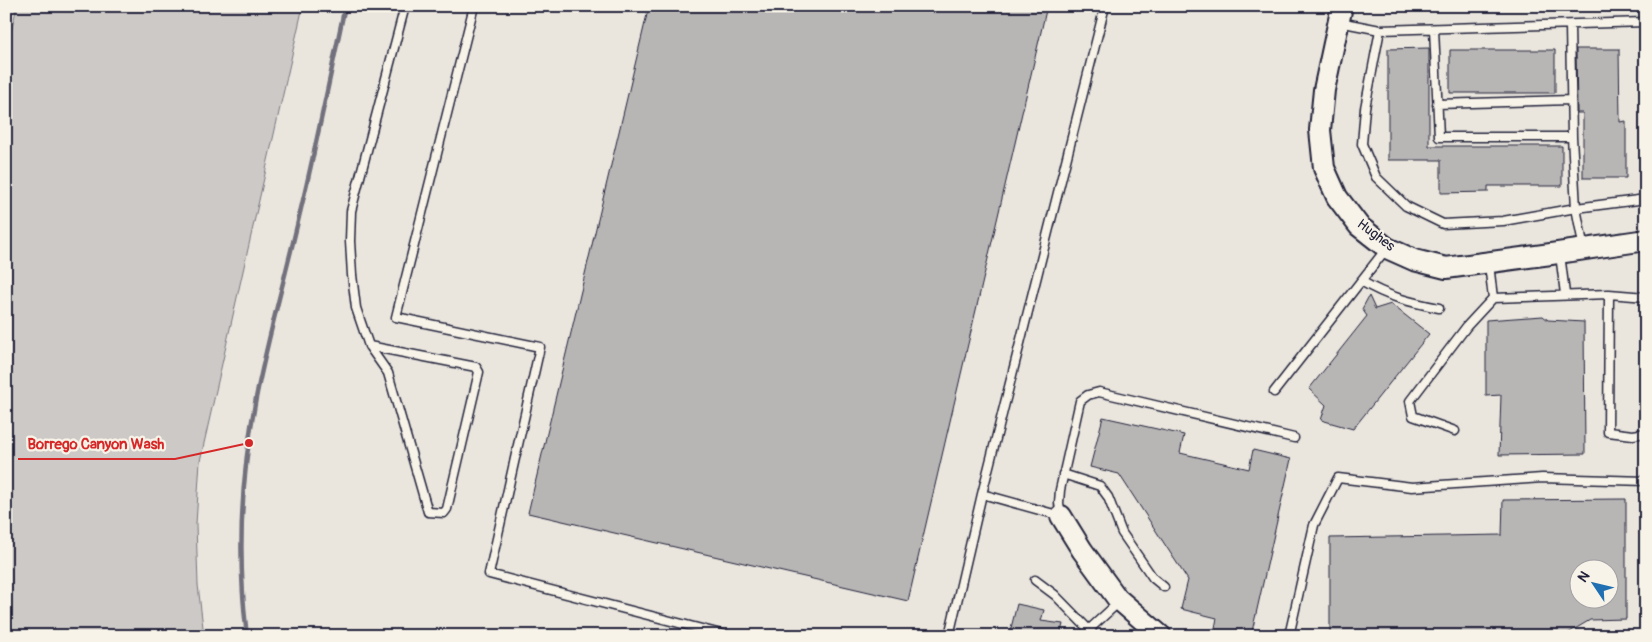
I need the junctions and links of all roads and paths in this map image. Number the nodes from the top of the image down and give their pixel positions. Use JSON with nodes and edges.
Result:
{"nodes":[{"id":1,"x":405,"y":6,"type":"edge"},
{"id":2,"x":474,"y":6,"type":"edge"},
{"id":3,"x":1105,"y":6,"type":"edge"},
{"id":4,"x":1341,"y":14,"type":"edge"},
{"id":5,"x":1646,"y":22,"type":"edge"},
{"id":6,"x":1570,"y":25,"type":"junction"},
{"id":7,"x":1434,"y":28,"type":"junction"},
{"id":8,"x":1380,"y":30,"type":"junction"},
{"id":9,"x":1571,"y":100,"type":"junction"},
{"id":10,"x":1437,"y":104,"type":"junction"},
{"id":11,"x":1572,"y":137,"type":"junction"},
{"id":12,"x":1646,"y":199,"type":"edge"},
{"id":13,"x":1576,"y":208,"type":"junction"},
{"id":14,"x":1646,"y":240,"type":"edge"},
{"id":15,"x":1387,"y":248,"type":"junction"},
{"id":16,"x":1584,"y":250,"type":"junction"},
{"id":17,"x":1559,"y":253,"type":"junction"},
{"id":18,"x":1489,"y":262,"type":"junction"},
{"id":19,"x":1361,"y":281,"type":"junction"},
{"id":20,"x":1565,"y":294,"type":"junction"},
{"id":21,"x":1608,"y":294,"type":"junction"},
{"id":22,"x":1646,"y":297,"type":"edge"},
{"id":23,"x":1492,"y":298,"type":"junction"},
{"id":24,"x":1439,"y":308,"type":"dead end"},
{"id":25,"x":369,"y":346,"type":"junction"},
{"id":26,"x":1274,"y":392,"type":"dead end"},
{"id":27,"x":1455,"y":432,"type":"dead end"},
{"id":28,"x":1646,"y":433,"type":"edge"},
{"id":29,"x":1294,"y":438,"type":"dead end"},
{"id":30,"x":1064,"y":474,"type":"junction"},
{"id":31,"x":1646,"y":481,"type":"edge"},
{"id":32,"x":982,"y":494,"type":"junction"},
{"id":33,"x":1061,"y":516,"type":"junction"},
{"id":34,"x":1035,"y":580,"type":"dead end"},
{"id":35,"x":1164,"y":588,"type":"dead end"},
{"id":36,"x":1121,"y":601,"type":"junction"},
{"id":37,"x":1092,"y":633,"type":"edge"},
{"id":38,"x":729,"y":636,"type":"edge"},
{"id":39,"x":949,"y":636,"type":"edge"},
{"id":40,"x":1082,"y":636,"type":"edge"},
{"id":41,"x":1161,"y":636,"type":"edge"},
{"id":42,"x":1289,"y":636,"type":"edge"}],
"edges":[{"from":1,"to":25,"type":"lane"},
{"from":2,"to":38,"type":"lane"},
{"from":3,"to":32,"type":"lane"},
{"from":4,"to":8,"type":"lane"},
{"from":4,"to":15,"type":"street","name":"Hughes"},
{"from":5,"to":6,"type":"lane"},
{"from":6,"to":7,"type":"lane"},
{"from":6,"to":9,"type":"lane"},
{"from":7,"to":8,"type":"lane"},
{"from":7,"to":10,"type":"lane"},
{"from":8,"to":13,"type":"lane"},
{"from":9,"to":10,"type":"lane"},
{"from":9,"to":11,"type":"lane"},
{"from":10,"to":11,"type":"lane"},
{"from":11,"to":13,"type":"lane"},
{"from":12,"to":13,"type":"lane"},
{"from":13,"to":16,"type":"lane"},
{"from":14,"to":16,"type":"street","name":"Hughes"},
{"from":15,"to":18,"type":"street","name":"Hughes"},
{"from":15,"to":19,"type":"lane"},
{"from":16,"to":17,"type":"street","name":"Hughes"},
{"from":17,"to":18,"type":"street","name":"Hughes"},
{"from":17,"to":20,"type":"lane"},
{"from":18,"to":23,"type":"lane"},
{"from":19,"to":24,"type":"lane"},
{"from":19,"to":26,"type":"lane"},
{"from":20,"to":21,"type":"lane"},
{"from":20,"to":23,"type":"lane"},
{"from":21,"to":22,"type":"lane"},
{"from":21,"to":28,"type":"lane"},
{"from":23,"to":27,"type":"lane"},
{"from":25,"to":25,"type":"lane"},
{"from":29,"to":30,"type":"lane"},
{"from":30,"to":33,"type":"lane"},
{"from":30,"to":35,"type":"lane"},
{"from":31,"to":42,"type":"lane"},
{"from":32,"to":33,"type":"lane"},
{"from":32,"to":39,"type":"lane"},
{"from":33,"to":36,"type":"street"},
{"from":34,"to":37,"type":"lane"},
{"from":36,"to":37,"type":"lane"},
{"from":36,"to":41,"type":"street"},
{"from":37,"to":40,"type":"lane"}]}
